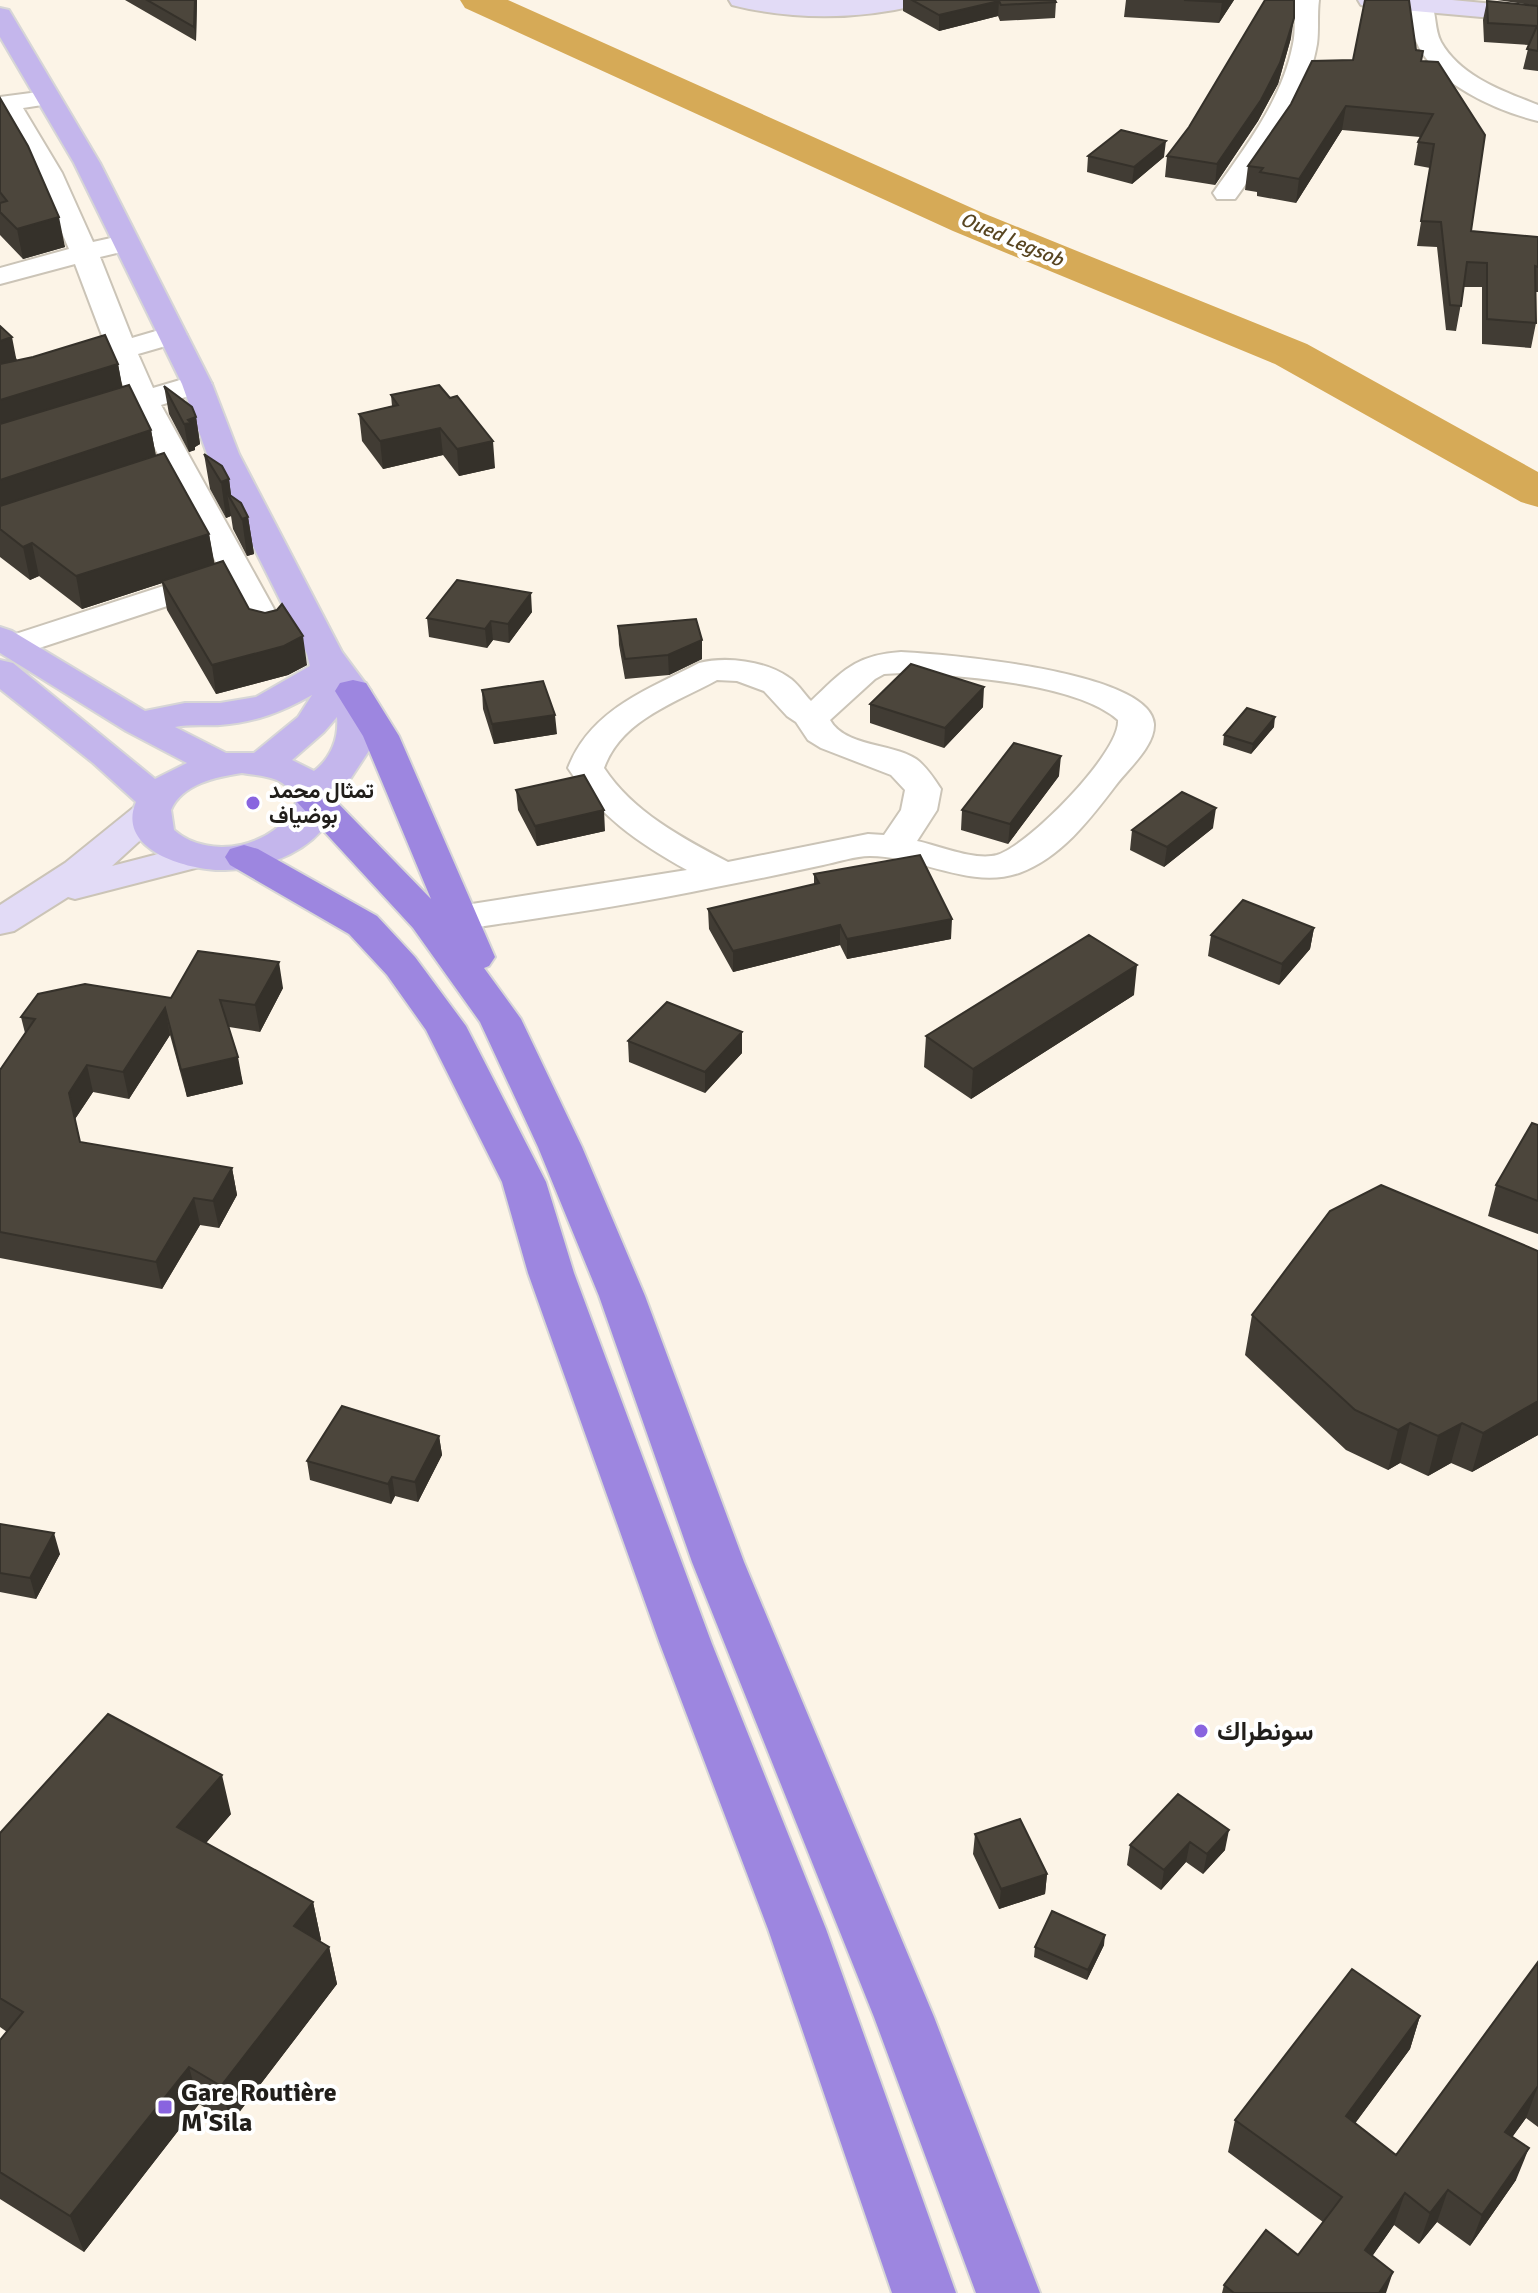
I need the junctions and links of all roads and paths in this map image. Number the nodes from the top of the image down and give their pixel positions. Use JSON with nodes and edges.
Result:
{"nodes":[{"id":1,"x":741,"y":0,"type":"edge"},
{"id":2,"x":908,"y":0,"type":"edge"},
{"id":3,"x":1307,"y":0,"type":"edge"},
{"id":4,"x":1370,"y":0,"type":"edge"},
{"id":5,"x":1421,"y":4,"type":"junction"},
{"id":6,"x":0,"y":15,"type":"edge"},
{"id":7,"x":1538,"y":15,"type":"edge"},
{"id":8,"x":46,"y":98,"type":"junction"},
{"id":9,"x":4,"y":103,"type":"edge"},
{"id":10,"x":1536,"y":112,"type":"edge"},
{"id":11,"x":87,"y":163,"type":"junction"},
{"id":12,"x":45,"y":168,"type":"junction"},
{"id":13,"x":1226,"y":193,"type":"dead end"},
{"id":14,"x":128,"y":243,"type":"junction"},
{"id":15,"x":86,"y":252,"type":"junction"},
{"id":16,"x":0,"y":276,"type":"edge"},
{"id":17,"x":173,"y":335,"type":"junction"},
{"id":18,"x":122,"y":348,"type":"junction"},
{"id":19,"x":197,"y":384,"type":"junction"},
{"id":20,"x":0,"y":386,"type":"edge"},
{"id":21,"x":144,"y":400,"type":"junction"},
{"id":22,"x":86,"y":419,"type":"edge"},
{"id":23,"x":223,"y":454,"type":"junction"},
{"id":24,"x":180,"y":466,"type":"junction"},
{"id":25,"x":150,"y":477,"type":"edge"},
{"id":26,"x":277,"y":561,"type":"junction"},
{"id":27,"x":238,"y":572,"type":"junction"},
{"id":28,"x":268,"y":629,"type":"edge"},
{"id":29,"x":4,"y":652,"type":"edge"},
{"id":30,"x":336,"y":672,"type":"junction"},
{"id":31,"x":810,"y":715,"type":"junction"},
{"id":32,"x":139,"y":723,"type":"junction"},
{"id":33,"x":264,"y":763,"type":"junction"},
{"id":34,"x":220,"y":765,"type":"junction"},
{"id":35,"x":314,"y":796,"type":"junction"},
{"id":36,"x":154,"y":806,"type":"junction"},
{"id":37,"x":895,"y":847,"type":"junction"},
{"id":38,"x":220,"y":857,"type":"junction"},
{"id":39,"x":722,"y":874,"type":"junction"},
{"id":40,"x":53,"y":893,"type":"junction"},
{"id":41,"x":459,"y":918,"type":"junction"},
{"id":42,"x":0,"y":922,"type":"edge"},
{"id":43,"x":500,"y":1019,"type":"junction"},
{"id":44,"x":924,"y":2293,"type":"edge"},
{"id":45,"x":1008,"y":2293,"type":"edge"}],
"edges":[{"from":1,"to":2,"type":"main road"},
{"from":3,"to":13,"type":"street"},
{"from":4,"to":5,"type":"main road"},
{"from":5,"to":7,"type":"main road"},
{"from":5,"to":10,"type":"street"},
{"from":6,"to":8,"type":"main road"},
{"from":8,"to":9,"type":"street"},
{"from":8,"to":11,"type":"main road"},
{"from":9,"to":12,"type":"street"},
{"from":11,"to":12,"type":"street"},
{"from":11,"to":14,"type":"main road"},
{"from":12,"to":15,"type":"street"},
{"from":14,"to":15,"type":"street"},
{"from":14,"to":17,"type":"main road"},
{"from":15,"to":16,"type":"street"},
{"from":15,"to":18,"type":"street"},
{"from":17,"to":18,"type":"street"},
{"from":17,"to":19,"type":"main road"},
{"from":18,"to":20,"type":"street"},
{"from":18,"to":21,"type":"street"},
{"from":19,"to":21,"type":"street"},
{"from":19,"to":23,"type":"main road"},
{"from":21,"to":22,"type":"street"},
{"from":21,"to":24,"type":"street"},
{"from":23,"to":24,"type":"street"},
{"from":23,"to":26,"type":"main road"},
{"from":24,"to":25,"type":"street"},
{"from":24,"to":27,"type":"street"},
{"from":26,"to":27,"type":"street"},
{"from":26,"to":30,"type":"main road"},
{"from":27,"to":28,"type":"street"},
{"from":27,"to":29,"type":"street"},
{"from":29,"to":32,"type":"main road"},
{"from":29,"to":36,"type":"main road"},
{"from":30,"to":32,"type":"main road"},
{"from":30,"to":33,"type":"main road"},
{"from":30,"to":35,"type":"main road"},
{"from":30,"to":41,"type":"highway"},
{"from":31,"to":37,"type":"street"},
{"from":31,"to":37,"type":"street"},
{"from":31,"to":39,"type":"street"},
{"from":32,"to":34,"type":"main road"},
{"from":33,"to":34,"type":"main road"},
{"from":33,"to":35,"type":"main road"},
{"from":34,"to":36,"type":"main road"},
{"from":35,"to":38,"type":"main road"},
{"from":35,"to":43,"type":"highway"},
{"from":36,"to":38,"type":"main road"},
{"from":36,"to":40,"type":"main road"},
{"from":37,"to":39,"type":"street"},
{"from":38,"to":40,"type":"main road"},
{"from":38,"to":44,"type":"highway"},
{"from":39,"to":41,"type":"street"},
{"from":40,"to":42,"type":"main road"},
{"from":41,"to":43,"type":"highway"},
{"from":43,"to":45,"type":"highway"}]}
